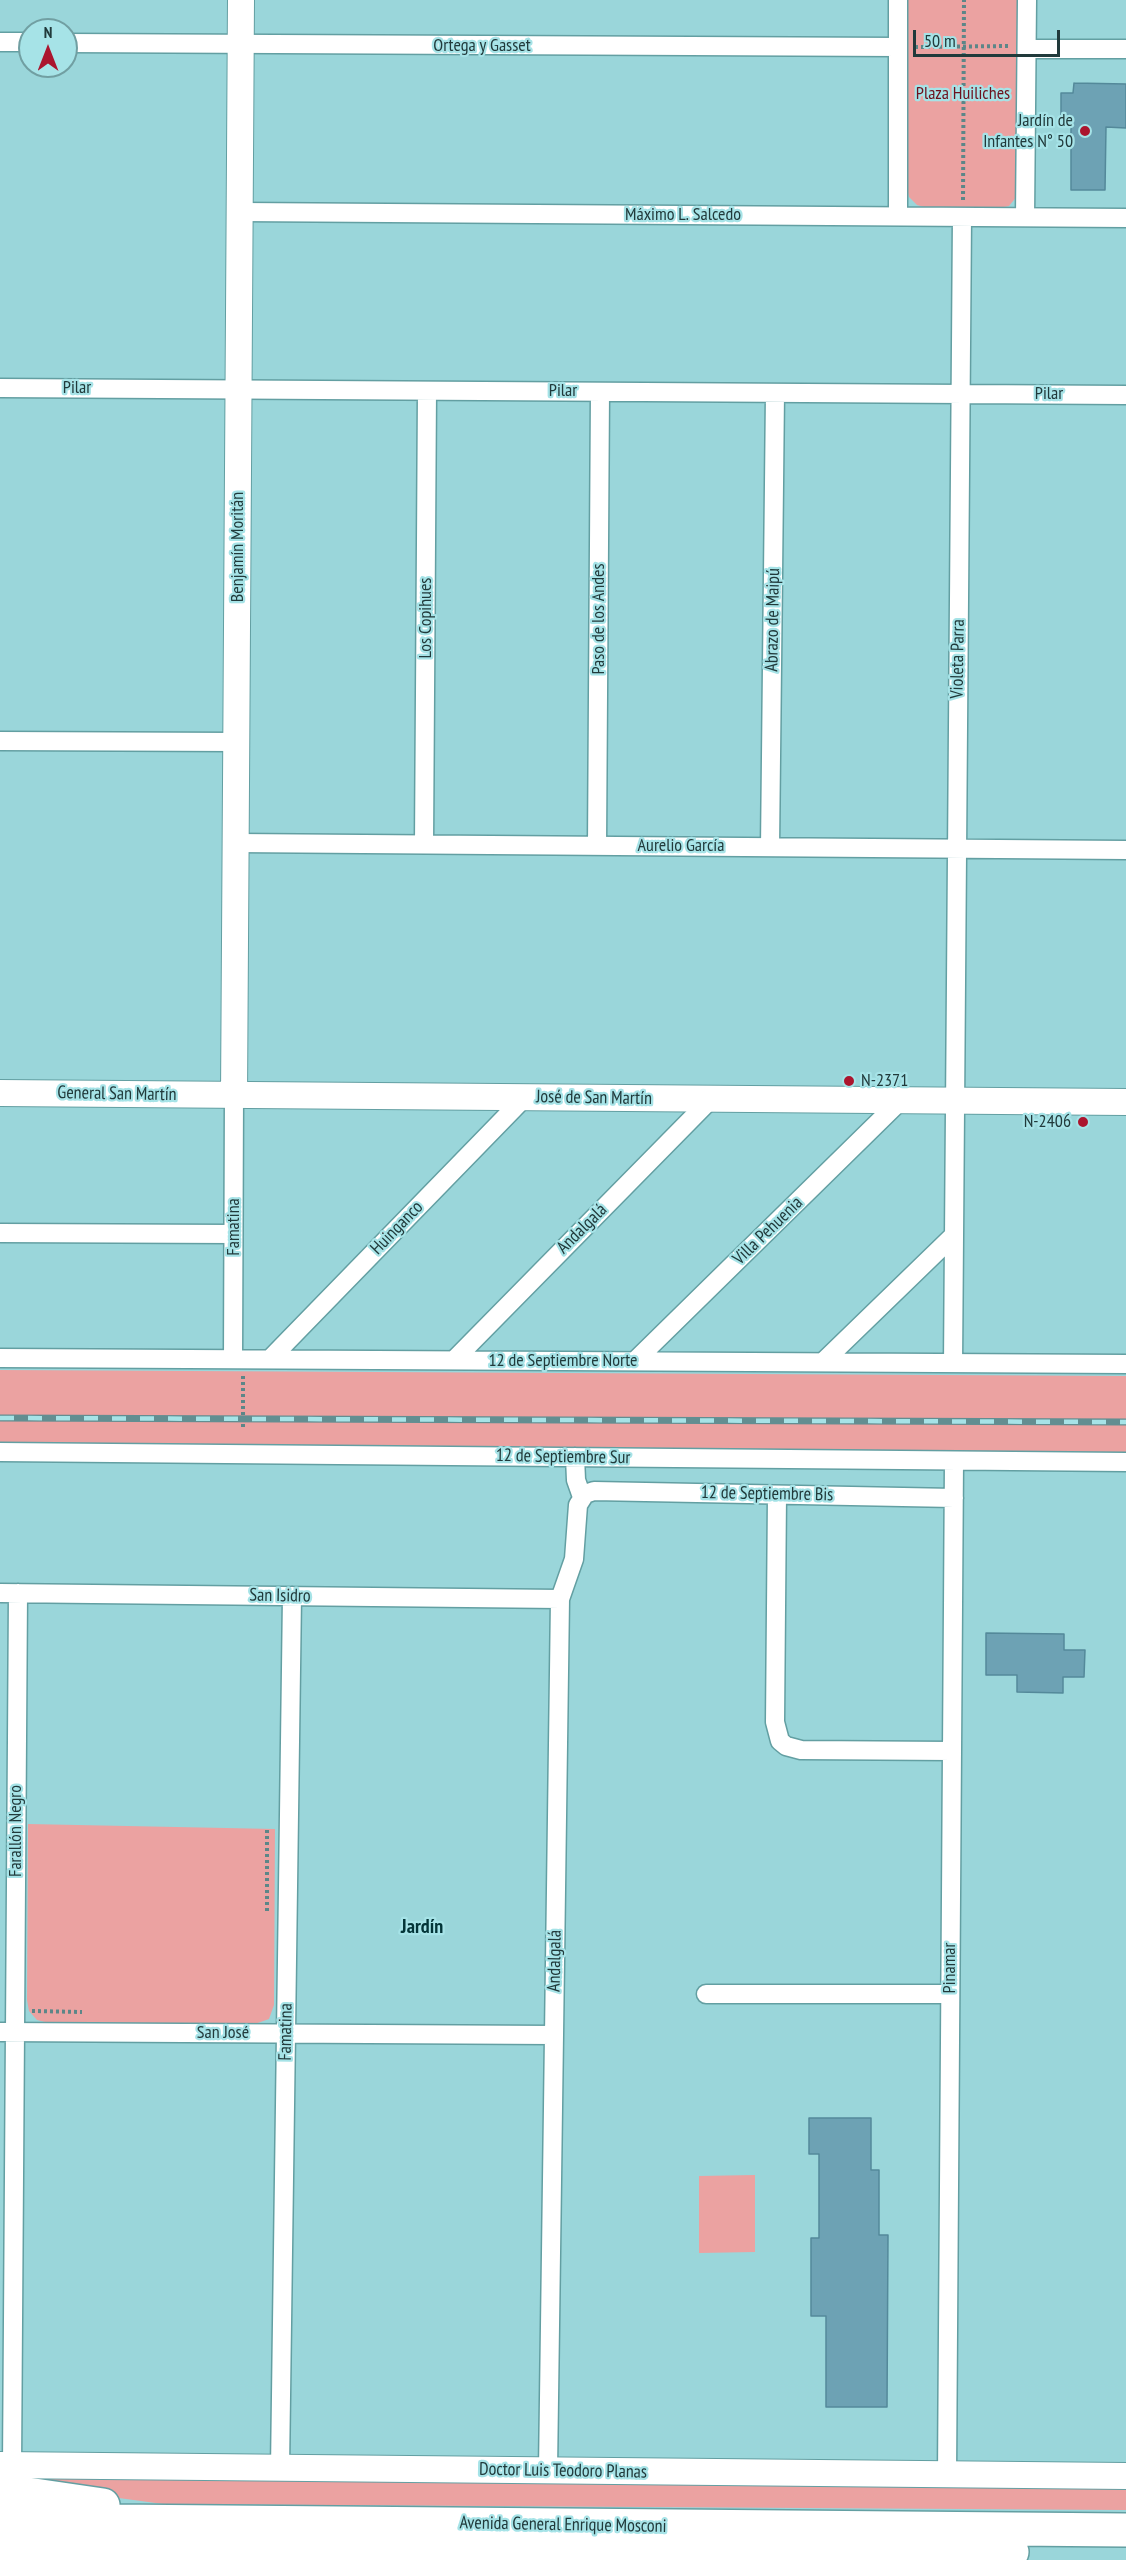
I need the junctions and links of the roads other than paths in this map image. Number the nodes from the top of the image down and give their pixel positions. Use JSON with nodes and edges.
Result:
{"nodes":[{"id":1,"x":241,"y":0,"type":"edge"},
{"id":2,"x":898,"y":0,"type":"edge"},
{"id":3,"x":1027,"y":0,"type":"edge"},
{"id":4,"x":0,"y":42,"type":"edge"},
{"id":5,"x":18,"y":42,"type":"edge"},
{"id":6,"x":78,"y":43,"type":"edge"},
{"id":7,"x":241,"y":45,"type":"junction"},
{"id":8,"x":905,"y":47,"type":"junction"},
{"id":9,"x":1021,"y":47,"type":"junction"},
{"id":10,"x":1126,"y":49,"type":"edge"},
{"id":11,"x":963,"y":210,"type":"junction"},
{"id":12,"x":240,"y":212,"type":"junction"},
{"id":13,"x":898,"y":216,"type":"junction"},
{"id":14,"x":1025,"y":217,"type":"junction"},
{"id":15,"x":1126,"y":218,"type":"edge"},
{"id":16,"x":0,"y":388,"type":"edge"},
{"id":17,"x":239,"y":390,"type":"junction"},
{"id":18,"x":427,"y":391,"type":"junction"},
{"id":19,"x":600,"y":392,"type":"junction"},
{"id":20,"x":775,"y":393,"type":"junction"},
{"id":21,"x":961,"y":394,"type":"junction"},
{"id":22,"x":1126,"y":395,"type":"edge"},
{"id":23,"x":0,"y":741,"type":"edge"},
{"id":24,"x":237,"y":742,"type":"junction"},
{"id":25,"x":236,"y":843,"type":"junction"},
{"id":26,"x":424,"y":844,"type":"junction"},
{"id":27,"x":597,"y":846,"type":"junction"},
{"id":28,"x":770,"y":847,"type":"junction"},
{"id":29,"x":956,"y":849,"type":"junction"},
{"id":30,"x":1126,"y":850,"type":"edge"},
{"id":31,"x":0,"y":1093,"type":"edge"},
{"id":32,"x":234,"y":1095,"type":"junction"},
{"id":33,"x":525,"y":1097,"type":"junction"},
{"id":34,"x":711,"y":1099,"type":"junction"},
{"id":35,"x":901,"y":1100,"type":"junction"},
{"id":36,"x":954,"y":1101,"type":"junction"},
{"id":37,"x":1126,"y":1102,"type":"edge"},
{"id":38,"x":0,"y":1233,"type":"edge"},
{"id":39,"x":233,"y":1234,"type":"junction"},
{"id":40,"x":953,"y":1236,"type":"junction"},
{"id":41,"x":0,"y":1358,"type":"edge"},
{"id":42,"x":233,"y":1359,"type":"junction"},
{"id":43,"x":270,"y":1359,"type":"junction"},
{"id":44,"x":453,"y":1360,"type":"junction"},
{"id":45,"x":634,"y":1361,"type":"junction"},
{"id":46,"x":823,"y":1362,"type":"junction"},
{"id":47,"x":953,"y":1363,"type":"junction"},
{"id":48,"x":1126,"y":1364,"type":"edge"},
{"id":49,"x":0,"y":1452,"type":"edge"},
{"id":50,"x":575,"y":1457,"type":"junction"},
{"id":51,"x":954,"y":1461,"type":"junction"},
{"id":52,"x":1126,"y":1462,"type":"edge"},
{"id":53,"x":777,"y":1495,"type":"junction"},
{"id":54,"x":582,"y":1497,"type":"junction"},
{"id":55,"x":954,"y":1498,"type":"junction"},
{"id":56,"x":9,"y":1593,"type":"edge"},
{"id":57,"x":292,"y":1596,"type":"junction"},
{"id":58,"x":560,"y":1599,"type":"junction"},
{"id":59,"x":952,"y":1751,"type":"junction"},
{"id":60,"x":706,"y":1994,"type":"dead end"},
{"id":61,"x":950,"y":1994,"type":"junction"},
{"id":62,"x":7,"y":2032,"type":"edge"},
{"id":63,"x":286,"y":2034,"type":"junction"},
{"id":64,"x":554,"y":2035,"type":"junction"},
{"id":65,"x":280,"y":2468,"type":"junction"},
{"id":66,"x":548,"y":2470,"type":"junction"},
{"id":67,"x":4,"y":2473,"type":"edge"},
{"id":68,"x":947,"y":2474,"type":"junction"},
{"id":69,"x":1126,"y":2476,"type":"edge"},
{"id":70,"x":0,"y":2520,"type":"edge"},
{"id":71,"x":202,"y":2522,"type":"junction"},
{"id":72,"x":1126,"y":2530,"type":"edge"},
{"id":73,"x":0,"y":2545,"type":"edge"},
{"id":74,"x":1126,"y":2553,"type":"edge"}],
"edges":[{"from":1,"to":7,"type":"street","name":"Benjamín Moritán"},
{"from":2,"to":8,"type":"street"},
{"from":3,"to":9,"type":"street"},
{"from":4,"to":5,"type":"street"},
{"from":6,"to":7,"type":"street","name":"Ortega y Gasset"},
{"from":7,"to":8,"type":"street","name":"Ortega y Gasset"},
{"from":7,"to":12,"type":"street","name":"Benjamín Moritán"},
{"from":8,"to":13,"type":"street"},
{"from":9,"to":10,"type":"street"},
{"from":9,"to":14,"type":"street"},
{"from":11,"to":13,"type":"street","name":"Máximo L. Salcedo"},
{"from":11,"to":14,"type":"street","name":"Máximo L. Salcedo"},
{"from":11,"to":21,"type":"street","name":"Violeta Parra"},
{"from":12,"to":13,"type":"street","name":"Máximo L. Salcedo"},
{"from":12,"to":17,"type":"street","name":"Benjamín Moritán"},
{"from":14,"to":15,"type":"street","name":"Máximo L. Salcedo"},
{"from":16,"to":17,"type":"street","name":"Pilar"},
{"from":17,"to":18,"type":"street","name":"Pilar"},
{"from":17,"to":24,"type":"street","name":"Benjamín Moritán"},
{"from":18,"to":19,"type":"street","name":"Pilar"},
{"from":18,"to":26,"type":"street","name":"Los Copihues"},
{"from":19,"to":20,"type":"street","name":"Pilar"},
{"from":19,"to":27,"type":"street","name":"Paso de los Andes"},
{"from":20,"to":21,"type":"street","name":"Pilar"},
{"from":20,"to":28,"type":"street","name":"Abrazo de Maipú"},
{"from":21,"to":22,"type":"street","name":"Pilar"},
{"from":21,"to":29,"type":"street","name":"Violeta Parra"},
{"from":23,"to":24,"type":"street"},
{"from":24,"to":25,"type":"street","name":"Benjamín Moritán"},
{"from":25,"to":26,"type":"street","name":"Aurelio García"},
{"from":25,"to":32,"type":"street","name":"Benjamín Moritán"},
{"from":26,"to":27,"type":"street","name":"Aurelio García"},
{"from":27,"to":28,"type":"street","name":"Aurelio García"},
{"from":28,"to":29,"type":"street","name":"Aurelio García"},
{"from":29,"to":30,"type":"street","name":"Aurelio García"},
{"from":29,"to":36,"type":"street","name":"Violeta Parra"},
{"from":31,"to":32,"type":"street","name":"General San Martín"},
{"from":32,"to":33,"type":"street","name":"José de San Martín"},
{"from":32,"to":39,"type":"street","name":"Famatina"},
{"from":33,"to":34,"type":"street","name":"José de San Martín"},
{"from":33,"to":43,"type":"street","name":"Huinganco"},
{"from":34,"to":35,"type":"street","name":"José de San Martín"},
{"from":34,"to":44,"type":"street","name":"Andalgalá"},
{"from":35,"to":36,"type":"street","name":"José de San Martín"},
{"from":35,"to":45,"type":"street","name":"Villa Pehuenia"},
{"from":36,"to":37,"type":"street"},
{"from":36,"to":40,"type":"street"},
{"from":38,"to":39,"type":"street"},
{"from":39,"to":42,"type":"street","name":"Famatina"},
{"from":40,"to":46,"type":"street"},
{"from":40,"to":47,"type":"street"},
{"from":41,"to":42,"type":"street","name":"12 de Septiembre Norte"},
{"from":42,"to":43,"type":"street","name":"12 de Septiembre Norte"},
{"from":43,"to":44,"type":"street","name":"12 de Septiembre Norte"},
{"from":44,"to":45,"type":"street","name":"12 de Septiembre Norte"},
{"from":45,"to":46,"type":"street","name":"12 de Septiembre Norte"},
{"from":46,"to":47,"type":"street","name":"12 de Septiembre Norte"},
{"from":47,"to":48,"type":"street","name":"12 de Septiembre Norte"},
{"from":49,"to":50,"type":"street","name":"12 de Septiembre Sur"},
{"from":50,"to":51,"type":"street","name":"12 de Septiembre Sur"},
{"from":50,"to":54,"type":"street","name":"Andalgalá"},
{"from":51,"to":52,"type":"street","name":"12 de Septiembre Sur"},
{"from":51,"to":55,"type":"street","name":"Pinamar"},
{"from":53,"to":54,"type":"street","name":"12 de Septiembre Bis"},
{"from":53,"to":55,"type":"street","name":"12 de Septiembre Bis"},
{"from":53,"to":59,"type":"street"},
{"from":54,"to":58,"type":"street","name":"Andalgalá"},
{"from":55,"to":59,"type":"street","name":"Pinamar"},
{"from":56,"to":57,"type":"street","name":"San Isidro"},
{"from":56,"to":62,"type":"street","name":"Farallón Negro"},
{"from":57,"to":58,"type":"street","name":"San Isidro"},
{"from":57,"to":63,"type":"street","name":"Famatina"},
{"from":58,"to":64,"type":"street","name":"Andalgalá"},
{"from":59,"to":61,"type":"street","name":"Pinamar"},
{"from":60,"to":61,"type":"street"},
{"from":61,"to":68,"type":"street","name":"Pinamar"},
{"from":62,"to":63,"type":"street","name":"San José"},
{"from":62,"to":67,"type":"street","name":"Farallón Negro"},
{"from":63,"to":64,"type":"street","name":"San José"},
{"from":63,"to":65,"type":"street","name":"Famatina"},
{"from":64,"to":66,"type":"street","name":"Andalgalá"},
{"from":65,"to":66,"type":"street","name":"Doctor Luis Teodoro Planas"},
{"from":65,"to":67,"type":"street","name":"Doctor Luis Teodoro Planas"},
{"from":66,"to":68,"type":"street","name":"Doctor Luis Teodoro Planas"},
{"from":67,"to":71,"type":"highway"},
{"from":68,"to":69,"type":"street","name":"Doctor Luis Teodoro Planas"},
{"from":70,"to":71,"type":"highway","name":"Avenida General Enrique Mosconi"},
{"from":71,"to":72,"type":"highway","name":"Avenida General Enrique Mosconi"},
{"from":73,"to":74,"type":"highway","name":"Avenida General Enrique Mosconi"}]}
